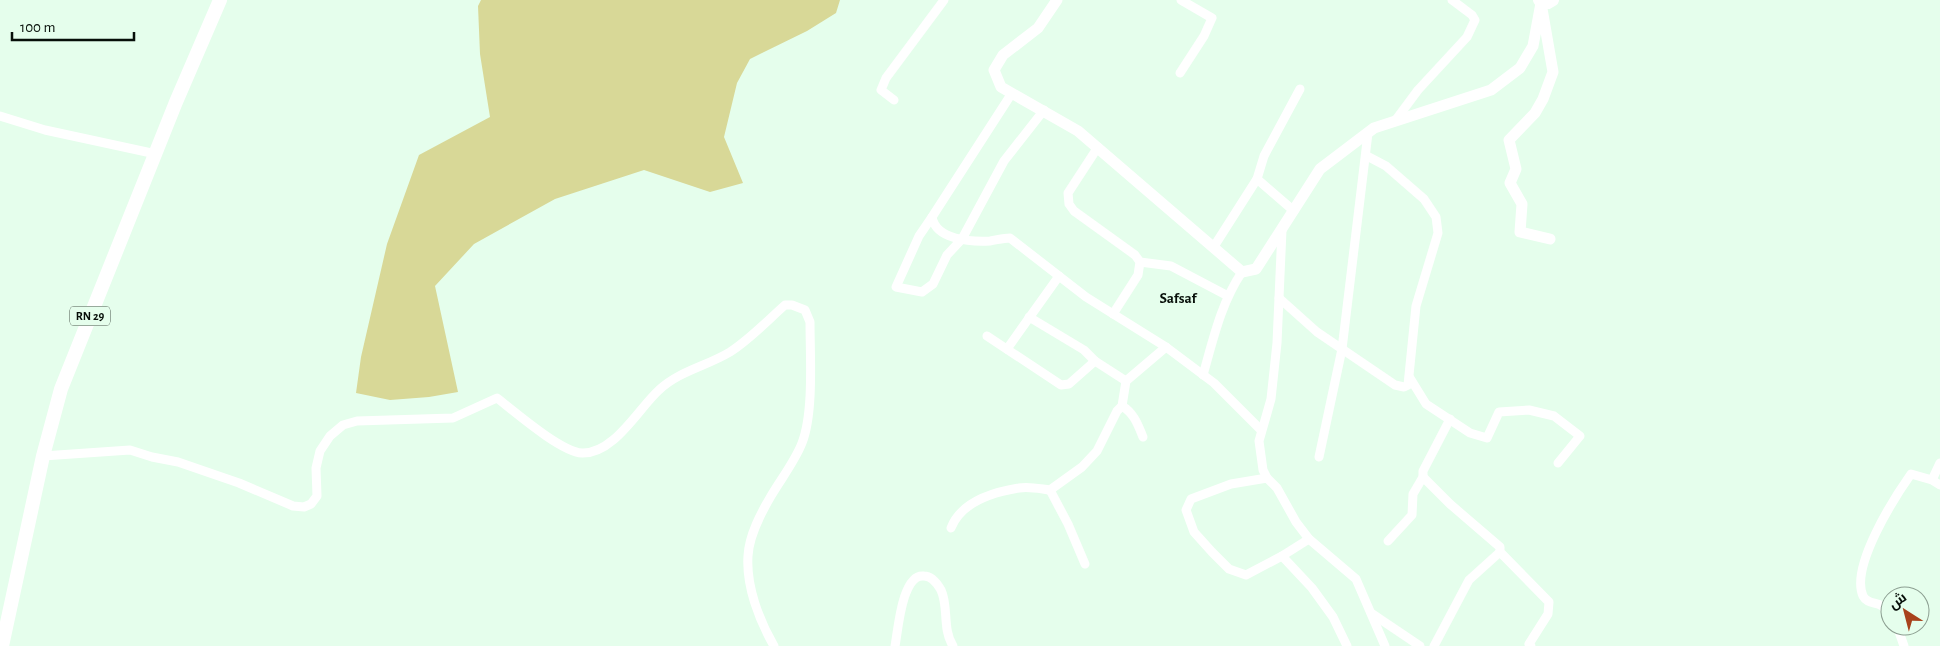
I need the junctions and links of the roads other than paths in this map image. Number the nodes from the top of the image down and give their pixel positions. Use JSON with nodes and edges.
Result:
{"nodes":[{"id":1,"x":220,"y":0,"type":"edge"},
{"id":2,"x":944,"y":0,"type":"edge"},
{"id":3,"x":1057,"y":0,"type":"edge"},
{"id":4,"x":1181,"y":0,"type":"edge"},
{"id":5,"x":1452,"y":0,"type":"edge"},
{"id":6,"x":1544,"y":1,"type":"edge"},
{"id":7,"x":1180,"y":73,"type":"dead end"},
{"id":8,"x":1300,"y":89,"type":"dead end"},
{"id":9,"x":1012,"y":93,"type":"junction"},
{"id":10,"x":894,"y":100,"type":"dead end"},
{"id":11,"x":1044,"y":110,"type":"junction"},
{"id":12,"x":0,"y":116,"type":"edge"},
{"id":13,"x":1395,"y":121,"type":"junction"},
{"id":14,"x":1368,"y":133,"type":"junction"},
{"id":15,"x":1098,"y":147,"type":"junction"},
{"id":16,"x":156,"y":154,"type":"junction"},
{"id":17,"x":1366,"y":156,"type":"junction"},
{"id":18,"x":1257,"y":179,"type":"junction"},
{"id":19,"x":1294,"y":211,"type":"junction"},
{"id":20,"x":932,"y":217,"type":"junction"},
{"id":21,"x":1282,"y":230,"type":"junction"},
{"id":22,"x":962,"y":239,"type":"junction"},
{"id":23,"x":1550,"y":239,"type":"dead end"},
{"id":24,"x":1213,"y":248,"type":"junction"},
{"id":25,"x":1140,"y":262,"type":"junction"},
{"id":26,"x":1242,"y":272,"type":"junction"},
{"id":27,"x":1059,"y":276,"type":"junction"},
{"id":28,"x":1228,"y":296,"type":"junction"},
{"id":29,"x":1279,"y":298,"type":"junction"},
{"id":30,"x":1113,"y":314,"type":"junction"},
{"id":31,"x":1029,"y":317,"type":"junction"},
{"id":32,"x":986,"y":336,"type":"dead end"},
{"id":33,"x":1166,"y":347,"type":"junction"},
{"id":34,"x":1342,"y":349,"type":"junction"},
{"id":35,"x":1007,"y":350,"type":"junction"},
{"id":36,"x":1095,"y":361,"type":"junction"},
{"id":37,"x":1203,"y":375,"type":"junction"},
{"id":38,"x":1410,"y":378,"type":"junction"},
{"id":39,"x":1126,"y":381,"type":"junction"},
{"id":40,"x":1122,"y":406,"type":"junction"},
{"id":41,"x":1450,"y":419,"type":"junction"},
{"id":42,"x":1261,"y":430,"type":"junction"},
{"id":43,"x":1143,"y":437,"type":"dead end"},
{"id":44,"x":43,"y":456,"type":"junction"},
{"id":45,"x":1319,"y":457,"type":"dead end"},
{"id":46,"x":1558,"y":463,"type":"dead end"},
{"id":47,"x":1940,"y":463,"type":"edge"},
{"id":48,"x":1423,"y":477,"type":"junction"},
{"id":49,"x":1267,"y":478,"type":"junction"},
{"id":50,"x":1936,"y":482,"type":"edge"},
{"id":51,"x":1050,"y":490,"type":"junction"},
{"id":52,"x":951,"y":528,"type":"dead end"},
{"id":53,"x":1309,"y":539,"type":"junction"},
{"id":54,"x":1388,"y":541,"type":"dead end"},
{"id":55,"x":1500,"y":552,"type":"junction"},
{"id":56,"x":1282,"y":556,"type":"junction"},
{"id":57,"x":1085,"y":564,"type":"dead end"},
{"id":58,"x":1880,"y":605,"type":"edge"},
{"id":59,"x":1369,"y":611,"type":"junction"},
{"id":60,"x":2,"y":646,"type":"edge"},
{"id":61,"x":774,"y":646,"type":"edge"},
{"id":62,"x":895,"y":646,"type":"edge"},
{"id":63,"x":953,"y":646,"type":"edge"},
{"id":64,"x":1347,"y":646,"type":"edge"},
{"id":65,"x":1385,"y":646,"type":"edge"},
{"id":66,"x":1420,"y":646,"type":"edge"},
{"id":67,"x":1434,"y":646,"type":"edge"},
{"id":68,"x":1530,"y":646,"type":"edge"}],
"edges":[{"from":1,"to":16,"type":"main road","number":"RN 29"},
{"from":2,"to":10,"type":"street"},
{"from":3,"to":9,"type":"street"},
{"from":4,"to":7,"type":"street"},
{"from":5,"to":13,"type":"street"},
{"from":6,"to":13,"type":"street"},
{"from":6,"to":23,"type":"street"},
{"from":8,"to":18,"type":"street"},
{"from":9,"to":11,"type":"street"},
{"from":9,"to":20,"type":"street"},
{"from":11,"to":15,"type":"street"},
{"from":11,"to":22,"type":"street"},
{"from":12,"to":16,"type":"street"},
{"from":13,"to":14,"type":"street"},
{"from":14,"to":17,"type":"street"},
{"from":14,"to":19,"type":"street"},
{"from":15,"to":24,"type":"street"},
{"from":15,"to":25,"type":"street"},
{"from":16,"to":44,"type":"main road","number":"RN 29"},
{"from":17,"to":34,"type":"street"},
{"from":17,"to":38,"type":"street"},
{"from":18,"to":19,"type":"street"},
{"from":18,"to":24,"type":"street"},
{"from":19,"to":21,"type":"street"},
{"from":20,"to":22,"type":"street"},
{"from":20,"to":22,"type":"street"},
{"from":21,"to":26,"type":"street"},
{"from":21,"to":29,"type":"street"},
{"from":22,"to":27,"type":"street"},
{"from":24,"to":26,"type":"street"},
{"from":25,"to":28,"type":"street"},
{"from":25,"to":30,"type":"street"},
{"from":26,"to":28,"type":"street"},
{"from":27,"to":30,"type":"street"},
{"from":27,"to":31,"type":"street"},
{"from":28,"to":37,"type":"street"},
{"from":29,"to":34,"type":"street"},
{"from":29,"to":42,"type":"street"},
{"from":30,"to":33,"type":"street"},
{"from":31,"to":35,"type":"street"},
{"from":31,"to":36,"type":"street"},
{"from":32,"to":35,"type":"street"},
{"from":33,"to":37,"type":"street"},
{"from":33,"to":39,"type":"street"},
{"from":34,"to":38,"type":"street"},
{"from":34,"to":45,"type":"street"},
{"from":35,"to":36,"type":"street"},
{"from":36,"to":39,"type":"street"},
{"from":37,"to":42,"type":"street"},
{"from":38,"to":41,"type":"street"},
{"from":39,"to":40,"type":"street"},
{"from":40,"to":43,"type":"street"},
{"from":40,"to":51,"type":"street"},
{"from":41,"to":46,"type":"street"},
{"from":41,"to":48,"type":"street"},
{"from":42,"to":49,"type":"street"},
{"from":44,"to":60,"type":"main road","number":"RN 29"},
{"from":44,"to":61,"type":"street"},
{"from":47,"to":50,"type":"street"},
{"from":48,"to":54,"type":"street"},
{"from":48,"to":55,"type":"street"},
{"from":49,"to":53,"type":"street"},
{"from":49,"to":56,"type":"street"},
{"from":50,"to":58,"type":"street"},
{"from":51,"to":52,"type":"street"},
{"from":51,"to":57,"type":"street"},
{"from":53,"to":56,"type":"street"},
{"from":53,"to":59,"type":"street"},
{"from":55,"to":67,"type":"street"},
{"from":55,"to":68,"type":"street"},
{"from":56,"to":64,"type":"street"},
{"from":59,"to":65,"type":"street"},
{"from":59,"to":66,"type":"street"},
{"from":62,"to":63,"type":"street"}]}
